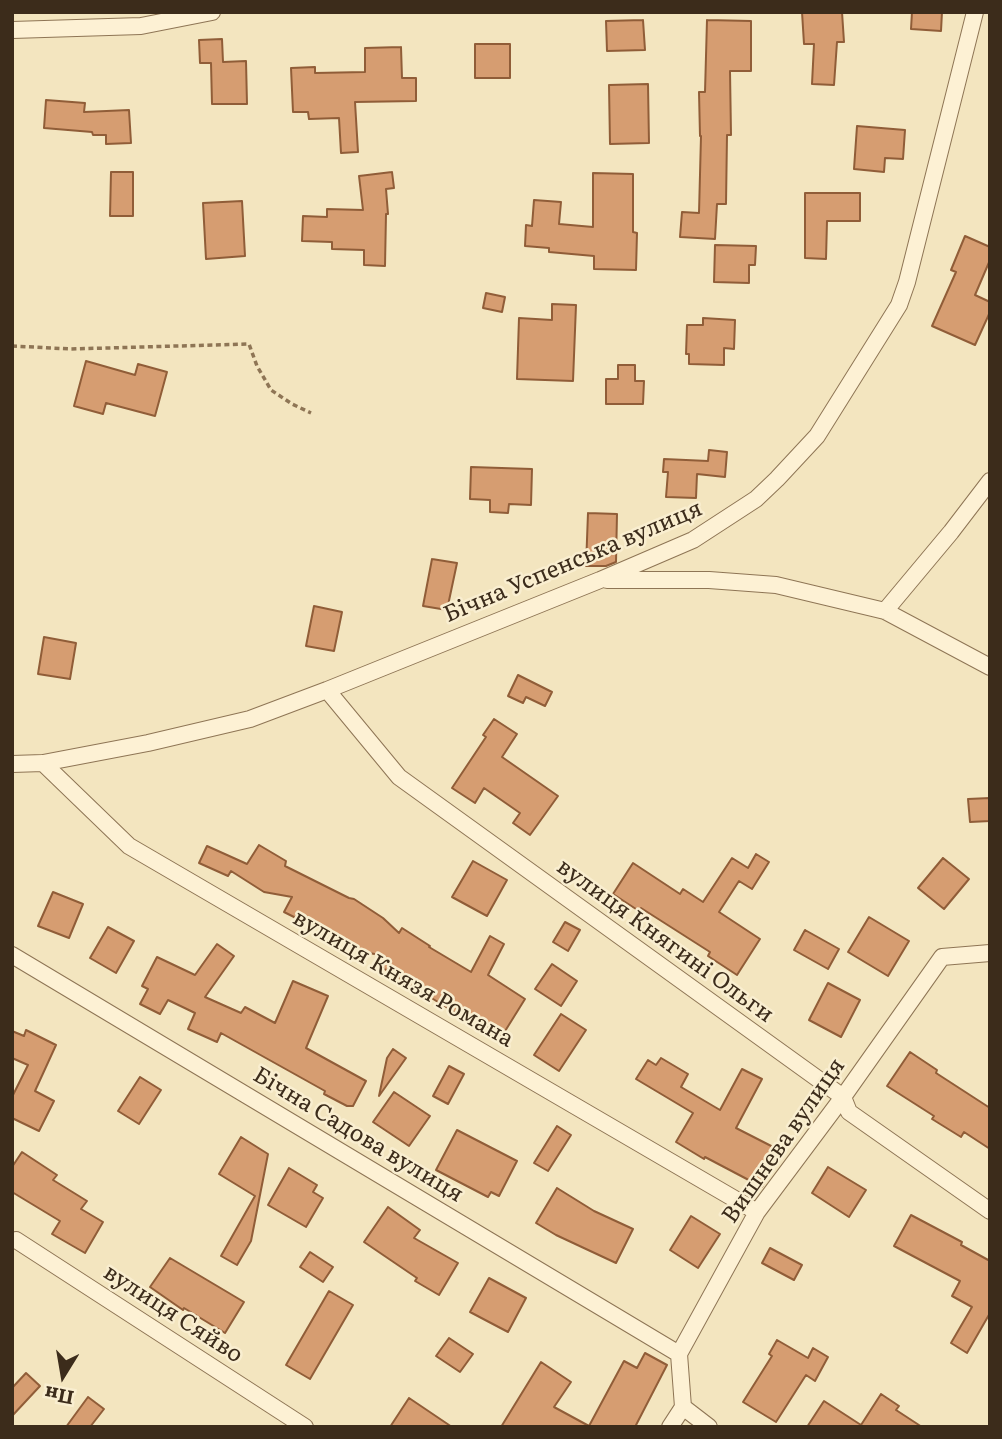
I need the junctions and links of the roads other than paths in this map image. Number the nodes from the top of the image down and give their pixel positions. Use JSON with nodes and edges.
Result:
{"nodes":[{"id":1,"x":212,"y":12,"type":"edge"},
{"id":2,"x":975,"y":12,"type":"edge"},
{"id":3,"x":12,"y":30,"type":"edge"},
{"id":4,"x":990,"y":481,"type":"edge"},
{"id":5,"x":600,"y":580,"type":"junction"},
{"id":6,"x":885,"y":611,"type":"junction"},
{"id":7,"x":990,"y":667,"type":"edge"},
{"id":8,"x":327,"y":690,"type":"junction"},
{"id":9,"x":43,"y":763,"type":"junction"},
{"id":10,"x":12,"y":764,"type":"edge"},
{"id":11,"x":990,"y":953,"type":"edge"},
{"id":12,"x":12,"y":955,"type":"edge"},
{"id":13,"x":843,"y":1097,"type":"junction"},
{"id":14,"x":990,"y":1211,"type":"edge"},
{"id":15,"x":757,"y":1212,"type":"junction"},
{"id":16,"x":16,"y":1240,"type":"dead end"},
{"id":17,"x":679,"y":1354,"type":"junction"},
{"id":18,"x":683,"y":1407,"type":"junction"},
{"id":19,"x":305,"y":1427,"type":"edge"},
{"id":20,"x":670,"y":1427,"type":"edge"},
{"id":21,"x":709,"y":1427,"type":"edge"}],
"edges":[{"from":1,"to":3,"type":"street"},
{"from":2,"to":5,"type":"street","name":"Бічна Успенська вулиця"},
{"from":4,"to":6,"type":"street"},
{"from":5,"to":6,"type":"street"},
{"from":5,"to":8,"type":"street","name":"Бічна Успенська вулиця"},
{"from":6,"to":7,"type":"street"},
{"from":8,"to":9,"type":"street","name":"Бічна Успенська вулиця"},
{"from":8,"to":13,"type":"street","name":"вулиця Княгині Ольги"},
{"from":9,"to":10,"type":"street"},
{"from":9,"to":15,"type":"street","name":"вулиця Князя Романа"},
{"from":11,"to":13,"type":"street","name":"Вишнева вулиця"},
{"from":12,"to":17,"type":"street","name":"Бічна Садова вулиця"},
{"from":13,"to":14,"type":"street","name":"вулиця Княгині Ольги"},
{"from":13,"to":15,"type":"street","name":"Вишнева вулиця"},
{"from":15,"to":17,"type":"street","name":"Вишнева вулиця"},
{"from":16,"to":19,"type":"street","name":"вулиця Сяйво"},
{"from":17,"to":18,"type":"street"},
{"from":18,"to":20,"type":"street"},
{"from":18,"to":21,"type":"street"}]}
